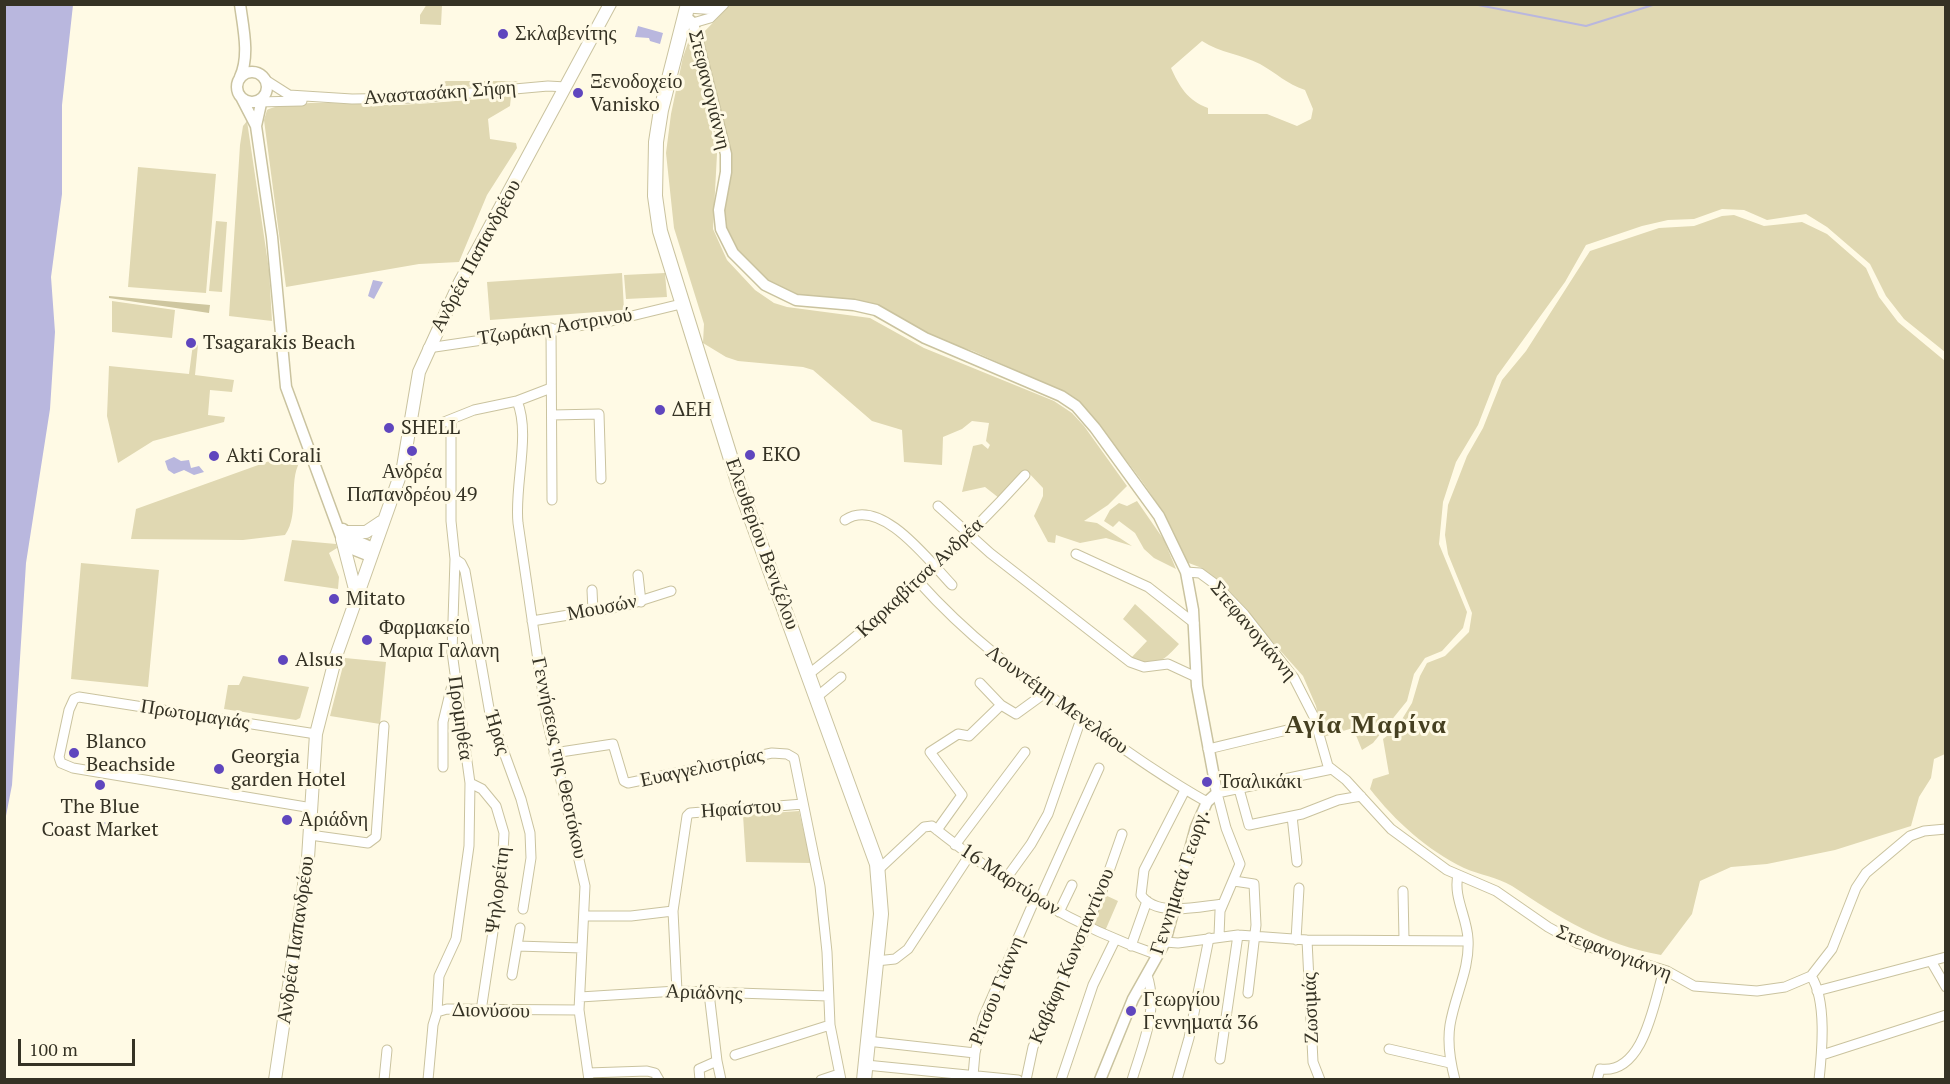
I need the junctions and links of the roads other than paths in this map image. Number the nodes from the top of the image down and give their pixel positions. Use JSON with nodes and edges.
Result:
{"nodes":[{"id":1,"x":240,"y":4,"type":"edge"},
{"id":2,"x":610,"y":4,"type":"edge"},
{"id":3,"x":706,"y":4,"type":"edge"},
{"id":4,"x":721,"y":7,"type":"edge"},
{"id":5,"x":689,"y":11,"type":"edge"},
{"id":6,"x":245,"y":37,"type":"junction"},
{"id":7,"x":264,"y":77,"type":"junction"},
{"id":8,"x":240,"y":78,"type":"junction"},
{"id":9,"x":566,"y":87,"type":"junction"},
{"id":10,"x":241,"y":97,"type":"junction"},
{"id":11,"x":313,"y":98,"type":"junction"},
{"id":12,"x":260,"y":101,"type":"junction"},
{"id":13,"x":256,"y":126,"type":"junction"},
{"id":14,"x":681,"y":304,"type":"junction"},
{"id":15,"x":551,"y":328,"type":"junction"},
{"id":16,"x":428,"y":348,"type":"junction"},
{"id":17,"x":551,"y":388,"type":"junction"},
{"id":18,"x":517,"y":401,"type":"junction"},
{"id":19,"x":552,"y":415,"type":"junction"},
{"id":20,"x":451,"y":420,"type":"junction"},
{"id":21,"x":409,"y":427,"type":"junction"},
{"id":22,"x":1025,"y":475,"type":"dead end"},
{"id":23,"x":601,"y":479,"type":"dead end"},
{"id":24,"x":552,"y":500,"type":"dead end"},
{"id":25,"x":938,"y":506,"type":"dead end"},
{"id":26,"x":844,"y":520,"type":"dead end"},
{"id":27,"x":381,"y":522,"type":"junction"},
{"id":28,"x":341,"y":531,"type":"junction"},
{"id":29,"x":970,"y":535,"type":"junction"},
{"id":30,"x":372,"y":552,"type":"junction"},
{"id":31,"x":1076,"y":554,"type":"dead end"},
{"id":32,"x":455,"y":559,"type":"junction"},
{"id":33,"x":936,"y":568,"type":"junction"},
{"id":34,"x":1186,"y":572,"type":"junction"},
{"id":35,"x":638,"y":575,"type":"dead end"},
{"id":36,"x":920,"y":582,"type":"junction"},
{"id":37,"x":952,"y":585,"type":"dead end"},
{"id":38,"x":592,"y":590,"type":"dead end"},
{"id":39,"x":671,"y":591,"type":"dead end"},
{"id":40,"x":357,"y":595,"type":"junction"},
{"id":41,"x":641,"y":602,"type":"junction"},
{"id":42,"x":593,"y":611,"type":"junction"},
{"id":43,"x":532,"y":621,"type":"junction"},
{"id":44,"x":1194,"y":623,"type":"junction"},
{"id":45,"x":809,"y":674,"type":"junction"},
{"id":46,"x":841,"y":677,"type":"dead end"},
{"id":47,"x":1196,"y":677,"type":"junction"},
{"id":48,"x":980,"y":683,"type":"dead end"},
{"id":49,"x":455,"y":686,"type":"junction"},
{"id":50,"x":1045,"y":693,"type":"junction"},
{"id":51,"x":818,"y":696,"type":"junction"},
{"id":52,"x":1000,"y":705,"type":"junction"},
{"id":53,"x":1081,"y":718,"type":"junction"},
{"id":54,"x":1316,"y":723,"type":"junction"},
{"id":55,"x":384,"y":726,"type":"dead end"},
{"id":56,"x":316,"y":734,"type":"junction"},
{"id":57,"x":1208,"y":749,"type":"junction"},
{"id":58,"x":554,"y":753,"type":"junction"},
{"id":59,"x":1025,"y":753,"type":"dead end"},
{"id":60,"x":442,"y":767,"type":"dead end"},
{"id":61,"x":1099,"y":768,"type":"dead end"},
{"id":62,"x":1332,"y":769,"type":"junction"},
{"id":63,"x":470,"y":783,"type":"junction"},
{"id":64,"x":1239,"y":789,"type":"junction"},
{"id":65,"x":1185,"y":790,"type":"junction"},
{"id":66,"x":1216,"y":793,"type":"junction"},
{"id":67,"x":1361,"y":796,"type":"junction"},
{"id":68,"x":1207,"y":802,"type":"junction"},
{"id":69,"x":802,"y":804,"type":"junction"},
{"id":70,"x":312,"y":808,"type":"junction"},
{"id":71,"x":1292,"y":816,"type":"junction"},
{"id":72,"x":937,"y":830,"type":"junction"},
{"id":73,"x":1946,"y":830,"type":"edge"},
{"id":74,"x":1122,"y":834,"type":"dead end"},
{"id":75,"x":310,"y":835,"type":"junction"},
{"id":76,"x":955,"y":845,"type":"junction"},
{"id":77,"x":969,"y":856,"type":"junction"},
{"id":78,"x":1297,"y":862,"type":"dead end"},
{"id":79,"x":878,"y":870,"type":"junction"},
{"id":80,"x":1458,"y":875,"type":"junction"},
{"id":81,"x":1005,"y":880,"type":"junction"},
{"id":82,"x":1234,"y":881,"type":"junction"},
{"id":83,"x":1072,"y":885,"type":"dead end"},
{"id":84,"x":1299,"y":888,"type":"dead end"},
{"id":85,"x":1403,"y":891,"type":"dead end"},
{"id":86,"x":1145,"y":899,"type":"junction"},
{"id":87,"x":1037,"y":900,"type":"junction"},
{"id":88,"x":1223,"y":904,"type":"junction"},
{"id":89,"x":1174,"y":908,"type":"junction"},
{"id":90,"x":523,"y":909,"type":"dead end"},
{"id":91,"x":673,"y":911,"type":"junction"},
{"id":92,"x":1059,"y":912,"type":"junction"},
{"id":93,"x":585,"y":916,"type":"junction"},
{"id":94,"x":1085,"y":926,"type":"junction"},
{"id":95,"x":520,"y":928,"type":"dead end"},
{"id":96,"x":1238,"y":935,"type":"junction"},
{"id":97,"x":1255,"y":936,"type":"junction"},
{"id":98,"x":1214,"y":937,"type":"junction"},
{"id":99,"x":1404,"y":939,"type":"junction"},
{"id":100,"x":1115,"y":940,"type":"junction"},
{"id":101,"x":1296,"y":940,"type":"junction"},
{"id":102,"x":1307,"y":940,"type":"junction"},
{"id":103,"x":1468,"y":941,"type":"junction"},
{"id":104,"x":1165,"y":942,"type":"junction"},
{"id":105,"x":517,"y":946,"type":"junction"},
{"id":106,"x":1131,"y":946,"type":"junction"},
{"id":107,"x":582,"y":948,"type":"junction"},
{"id":108,"x":1158,"y":955,"type":"junction"},
{"id":109,"x":1946,"y":957,"type":"edge"},
{"id":110,"x":876,"y":961,"type":"junction"},
{"id":111,"x":1931,"y":961,"type":"junction"},
{"id":112,"x":1664,"y":970,"type":"junction"},
{"id":113,"x":512,"y":975,"type":"dead end"},
{"id":114,"x":1147,"y":975,"type":"junction"},
{"id":115,"x":1810,"y":976,"type":"junction"},
{"id":116,"x":1946,"y":987,"type":"edge"},
{"id":117,"x":677,"y":991,"type":"junction"},
{"id":118,"x":1817,"y":991,"type":"junction"},
{"id":119,"x":709,"y":993,"type":"junction"},
{"id":120,"x":1248,"y":993,"type":"dead end"},
{"id":121,"x":828,"y":996,"type":"junction"},
{"id":122,"x":580,"y":997,"type":"junction"},
{"id":123,"x":579,"y":1010,"type":"junction"},
{"id":124,"x":481,"y":1011,"type":"junction"},
{"id":125,"x":437,"y":1012,"type":"junction"},
{"id":126,"x":1946,"y":1015,"type":"edge"},
{"id":127,"x":830,"y":1025,"type":"junction"},
{"id":128,"x":867,"y":1041,"type":"junction"},
{"id":129,"x":1389,"y":1049,"type":"dead end"},
{"id":130,"x":387,"y":1050,"type":"dead end"},
{"id":131,"x":975,"y":1053,"type":"junction"},
{"id":132,"x":735,"y":1055,"type":"dead end"},
{"id":133,"x":1821,"y":1055,"type":"junction"},
{"id":134,"x":1220,"y":1059,"type":"dead end"},
{"id":135,"x":717,"y":1061,"type":"junction"},
{"id":136,"x":1450,"y":1063,"type":"junction"},
{"id":137,"x":866,"y":1065,"type":"junction"},
{"id":138,"x":589,"y":1076,"type":"edge"},
{"id":139,"x":613,"y":1076,"type":"edge"},
{"id":140,"x":973,"y":1076,"type":"junction"},
{"id":141,"x":840,"y":1077,"type":"edge"},
{"id":142,"x":1319,"y":1078,"type":"edge"},
{"id":143,"x":275,"y":1080,"type":"edge"},
{"id":144,"x":384,"y":1080,"type":"edge"},
{"id":145,"x":428,"y":1080,"type":"edge"},
{"id":146,"x":659,"y":1080,"type":"edge"},
{"id":147,"x":700,"y":1080,"type":"edge"},
{"id":148,"x":721,"y":1080,"type":"edge"},
{"id":149,"x":821,"y":1080,"type":"edge"},
{"id":150,"x":864,"y":1080,"type":"edge"},
{"id":151,"x":1018,"y":1080,"type":"edge"},
{"id":152,"x":1026,"y":1080,"type":"edge"},
{"id":153,"x":1061,"y":1080,"type":"edge"},
{"id":154,"x":1100,"y":1080,"type":"edge"},
{"id":155,"x":1132,"y":1080,"type":"edge"},
{"id":156,"x":1177,"y":1080,"type":"edge"},
{"id":157,"x":1455,"y":1080,"type":"edge"},
{"id":158,"x":1597,"y":1080,"type":"edge"},
{"id":159,"x":1820,"y":1080,"type":"edge"}],
"edges":[{"from":1,"to":6,"type":"street"},
{"from":2,"to":9,"type":"main road","name":"Ανδρέα Παπανδρέου"},
{"from":3,"to":4,"type":"street"},
{"from":4,"to":5,"type":"street"},
{"from":4,"to":5,"type":"street"},
{"from":5,"to":14,"type":"main road","name":"Ελευθερίου Βενιζέλου"},
{"from":5,"to":34,"type":"street","name":"Στεφανογιάννη"},
{"from":6,"to":7,"type":"street"},
{"from":6,"to":8,"type":"street"},
{"from":7,"to":8,"type":"street"},
{"from":7,"to":11,"type":"street"},
{"from":7,"to":12,"type":"street"},
{"from":8,"to":10,"type":"street"},
{"from":9,"to":11,"type":"street","name":"Αναστασάκη Σήφη"},
{"from":9,"to":16,"type":"main road","name":"Ανδρέα Παπανδρέου"},
{"from":10,"to":12,"type":"street"},
{"from":10,"to":13,"type":"street"},
{"from":11,"to":12,"type":"street"},
{"from":12,"to":13,"type":"street"},
{"from":13,"to":28,"type":"street"},
{"from":14,"to":15,"type":"street","name":"Τζωράκη Αστρινού"},
{"from":14,"to":45,"type":"main road","name":"Ελευθερίου Βενιζέλου"},
{"from":15,"to":16,"type":"street","name":"Τζωράκη Αστρινού"},
{"from":15,"to":17,"type":"street"},
{"from":16,"to":21,"type":"main road","name":"Ανδρέα Παπανδρέου"},
{"from":17,"to":18,"type":"street"},
{"from":17,"to":19,"type":"street"},
{"from":18,"to":20,"type":"street"},
{"from":18,"to":43,"type":"street","name":"Γεννήσεως της Θεοτόκου"},
{"from":19,"to":23,"type":"street"},
{"from":19,"to":24,"type":"street"},
{"from":20,"to":21,"type":"street"},
{"from":20,"to":32,"type":"street","name":"Προμηθέα"},
{"from":21,"to":27,"type":"main road","name":"Ανδρέα Παπανδρέου"},
{"from":22,"to":29,"type":"street","name":"Καρκαβίτσα Ανδρέα"},
{"from":25,"to":29,"type":"street"},
{"from":26,"to":33,"type":"street"},
{"from":27,"to":28,"type":"main road"},
{"from":27,"to":30,"type":"main road","name":"Ανδρέα Παπανδρέου"},
{"from":28,"to":30,"type":"street"},
{"from":28,"to":40,"type":"main road"},
{"from":29,"to":33,"type":"street","name":"Καρκαβίτσα Ανδρέα"},
{"from":29,"to":47,"type":"street"},
{"from":30,"to":40,"type":"main road","name":"Ανδρέα Παπανδρέου"},
{"from":31,"to":44,"type":"street"},
{"from":32,"to":49,"type":"street","name":"Προμηθέα"},
{"from":32,"to":90,"type":"street","name":"Ήρας"},
{"from":33,"to":36,"type":"street","name":"Καρκαβίτσα Ανδρέα"},
{"from":33,"to":37,"type":"street"},
{"from":34,"to":44,"type":"street","name":"Γεννηματά Γεωργ."},
{"from":34,"to":54,"type":"street","name":"Στεφανογιάννη"},
{"from":35,"to":41,"type":"street"},
{"from":36,"to":45,"type":"street","name":"Καρκαβίτσα Ανδρέα"},
{"from":36,"to":50,"type":"street","name":"Λουντέμη Μενελάου"},
{"from":38,"to":42,"type":"street"},
{"from":39,"to":41,"type":"street","name":"Μουσών"},
{"from":40,"to":56,"type":"main road","name":"Ανδρέα Παπανδρέου"},
{"from":41,"to":42,"type":"street","name":"Μουσών"},
{"from":42,"to":43,"type":"street","name":"Μουσών"},
{"from":43,"to":58,"type":"street","name":"Γεννήσεως της Θεοτόκου"},
{"from":44,"to":47,"type":"street","name":"Γεννηματά Γεωργ."},
{"from":45,"to":51,"type":"main road","name":"Ελευθερίου Βενιζέλου"},
{"from":46,"to":51,"type":"street"},
{"from":47,"to":57,"type":"street","name":"Γεννηματά Γεωργ."},
{"from":48,"to":52,"type":"street"},
{"from":49,"to":60,"type":"street"},
{"from":49,"to":63,"type":"street","name":"Προμηθέα"},
{"from":50,"to":52,"type":"street"},
{"from":50,"to":53,"type":"street","name":"Λουντέμη Μενελάου"},
{"from":51,"to":79,"type":"main road","name":"Ελευθερίου Βενιζέλου"},
{"from":52,"to":72,"type":"street"},
{"from":53,"to":65,"type":"street","name":"Λουντέμη Μενελάου"},
{"from":53,"to":81,"type":"street"},
{"from":54,"to":57,"type":"street"},
{"from":54,"to":62,"type":"street","name":"Στεφανογιάννη"},
{"from":55,"to":75,"type":"street"},
{"from":56,"to":70,"type":"main road","name":"Ανδρέα Παπανδρέου"},
{"from":56,"to":70,"type":"street","name":"Πρωτομαγιάς"},
{"from":57,"to":66,"type":"street","name":"Γεννηματά Γεωργ."},
{"from":58,"to":69,"type":"street","name":"Ευαγγελιστρίας"},
{"from":58,"to":93,"type":"street","name":"Γεννήσεως της Θεοτόκου"},
{"from":59,"to":76,"type":"street"},
{"from":61,"to":87,"type":"street","name":"Ρίτσου Γιάννη"},
{"from":62,"to":64,"type":"street"},
{"from":62,"to":67,"type":"street","name":"Στεφανογιάννη"},
{"from":63,"to":124,"type":"street","name":"Ψηλορείτη"},
{"from":63,"to":125,"type":"street","name":"Προμηθέα"},
{"from":64,"to":66,"type":"street"},
{"from":64,"to":71,"type":"street"},
{"from":65,"to":68,"type":"street","name":"Λουντέμη Μενελάου"},
{"from":65,"to":86,"type":"street"},
{"from":66,"to":68,"type":"street","name":"Γεννηματά Γεωργ."},
{"from":66,"to":82,"type":"street"},
{"from":67,"to":71,"type":"street"},
{"from":67,"to":80,"type":"street","name":"Στεφανογιάννη"},
{"from":68,"to":89,"type":"street","name":"Γεννηματά Γεωργ."},
{"from":69,"to":91,"type":"street","name":"Ηφαίστου"},
{"from":69,"to":121,"type":"street","name":"Ηφαίστου"},
{"from":70,"to":75,"type":"main road","name":"Ανδρέα Παπανδρέου"},
{"from":71,"to":78,"type":"street"},
{"from":72,"to":76,"type":"street","name":"16 Μαρτύρων"},
{"from":72,"to":79,"type":"street"},
{"from":73,"to":115,"type":"street"},
{"from":74,"to":94,"type":"street","name":"Καβάφη Κωνσταντίνου"},
{"from":75,"to":143,"type":"main road","name":"Ανδρέα Παπανδρέου"},
{"from":76,"to":77,"type":"street","name":"16 Μαρτύρων"},
{"from":77,"to":81,"type":"street","name":"16 Μαρτύρων"},
{"from":77,"to":110,"type":"street"},
{"from":79,"to":110,"type":"main road","name":"Ελευθερίου Βενιζέλου"},
{"from":80,"to":103,"type":"street"},
{"from":80,"to":112,"type":"street","name":"Στεφανογιάννη"},
{"from":81,"to":87,"type":"street","name":"16 Μαρτύρων"},
{"from":82,"to":88,"type":"street"},
{"from":82,"to":97,"type":"street"},
{"from":83,"to":92,"type":"street"},
{"from":84,"to":101,"type":"street"},
{"from":85,"to":99,"type":"street"},
{"from":86,"to":89,"type":"street"},
{"from":86,"to":106,"type":"street"},
{"from":87,"to":92,"type":"street","name":"16 Μαρτύρων"},
{"from":87,"to":131,"type":"street","name":"Ρίτσου Γιάννη"},
{"from":88,"to":89,"type":"street"},
{"from":88,"to":98,"type":"street"},
{"from":89,"to":104,"type":"street","name":"Γεννηματά Γεωργ."},
{"from":91,"to":93,"type":"street"},
{"from":91,"to":117,"type":"street","name":"Ηφαίστου"},
{"from":92,"to":94,"type":"street","name":"16 Μαρτύρων"},
{"from":93,"to":107,"type":"street","name":"Γεννήσεως της Θεοτόκου"},
{"from":94,"to":100,"type":"street","name":"16 Μαρτύρων"},
{"from":94,"to":152,"type":"street","name":"Καβάφη Κωνσταντίνου"},
{"from":95,"to":105,"type":"street"},
{"from":96,"to":97,"type":"street"},
{"from":96,"to":98,"type":"street"},
{"from":96,"to":134,"type":"street"},
{"from":97,"to":101,"type":"street"},
{"from":97,"to":120,"type":"street"},
{"from":98,"to":104,"type":"street"},
{"from":98,"to":156,"type":"street"},
{"from":99,"to":102,"type":"street"},
{"from":99,"to":103,"type":"street"},
{"from":100,"to":106,"type":"street","name":"16 Μαρτύρων"},
{"from":100,"to":153,"type":"street"},
{"from":101,"to":102,"type":"street"},
{"from":102,"to":142,"type":"street","name":"Ζωσιμάς"},
{"from":103,"to":136,"type":"street"},
{"from":104,"to":108,"type":"street","name":"Γεννηματά Γεωργ."},
{"from":105,"to":107,"type":"street"},
{"from":105,"to":113,"type":"street"},
{"from":106,"to":108,"type":"street","name":"16 Μαρτύρων"},
{"from":107,"to":122,"type":"street","name":"Γεννήσεως της Θεοτόκου"},
{"from":108,"to":114,"type":"street","name":"Γεννηματά Γεωργ."},
{"from":109,"to":111,"type":"street"},
{"from":110,"to":128,"type":"main road","name":"Ελευθερίου Βενιζέλου"},
{"from":111,"to":116,"type":"street"},
{"from":111,"to":118,"type":"street"},
{"from":112,"to":115,"type":"street","name":"Στεφανογιάννη"},
{"from":112,"to":158,"type":"street"},
{"from":114,"to":154,"type":"street","name":"Γεννηματά Γεωργ."},
{"from":114,"to":155,"type":"street"},
{"from":115,"to":118,"type":"street"},
{"from":117,"to":119,"type":"street","name":"Αριάδνης"},
{"from":117,"to":122,"type":"street","name":"Αριάδνης"},
{"from":118,"to":133,"type":"street"},
{"from":119,"to":121,"type":"street","name":"Αριάδνης"},
{"from":119,"to":135,"type":"street"},
{"from":121,"to":127,"type":"street","name":"Ηφαίστου"},
{"from":122,"to":123,"type":"street","name":"Γεννήσεως της Θεοτόκου"},
{"from":123,"to":124,"type":"street","name":"Διονύσου"},
{"from":123,"to":138,"type":"street","name":"Γεννήσεως της Θεοτόκου"},
{"from":124,"to":125,"type":"street","name":"Διονύσου"},
{"from":125,"to":145,"type":"street","name":"Διονύσου"},
{"from":126,"to":133,"type":"street"},
{"from":127,"to":132,"type":"street"},
{"from":127,"to":141,"type":"street","name":"Ηφαίστου"},
{"from":128,"to":131,"type":"street","name":"Ρίτσου Γιάννη"},
{"from":128,"to":137,"type":"main road","name":"Ελευθερίου Βενιζέλου"},
{"from":129,"to":136,"type":"street"},
{"from":130,"to":144,"type":"street"},
{"from":131,"to":140,"type":"street"},
{"from":133,"to":159,"type":"street"},
{"from":135,"to":147,"type":"street"},
{"from":135,"to":148,"type":"street"},
{"from":136,"to":157,"type":"street"},
{"from":137,"to":140,"type":"street"},
{"from":137,"to":150,"type":"main road","name":"Ελευθερίου Βενιζέλου"},
{"from":138,"to":139,"type":"street"},
{"from":139,"to":146,"type":"street"},
{"from":140,"to":151,"type":"street"},
{"from":141,"to":149,"type":"street"}]}
